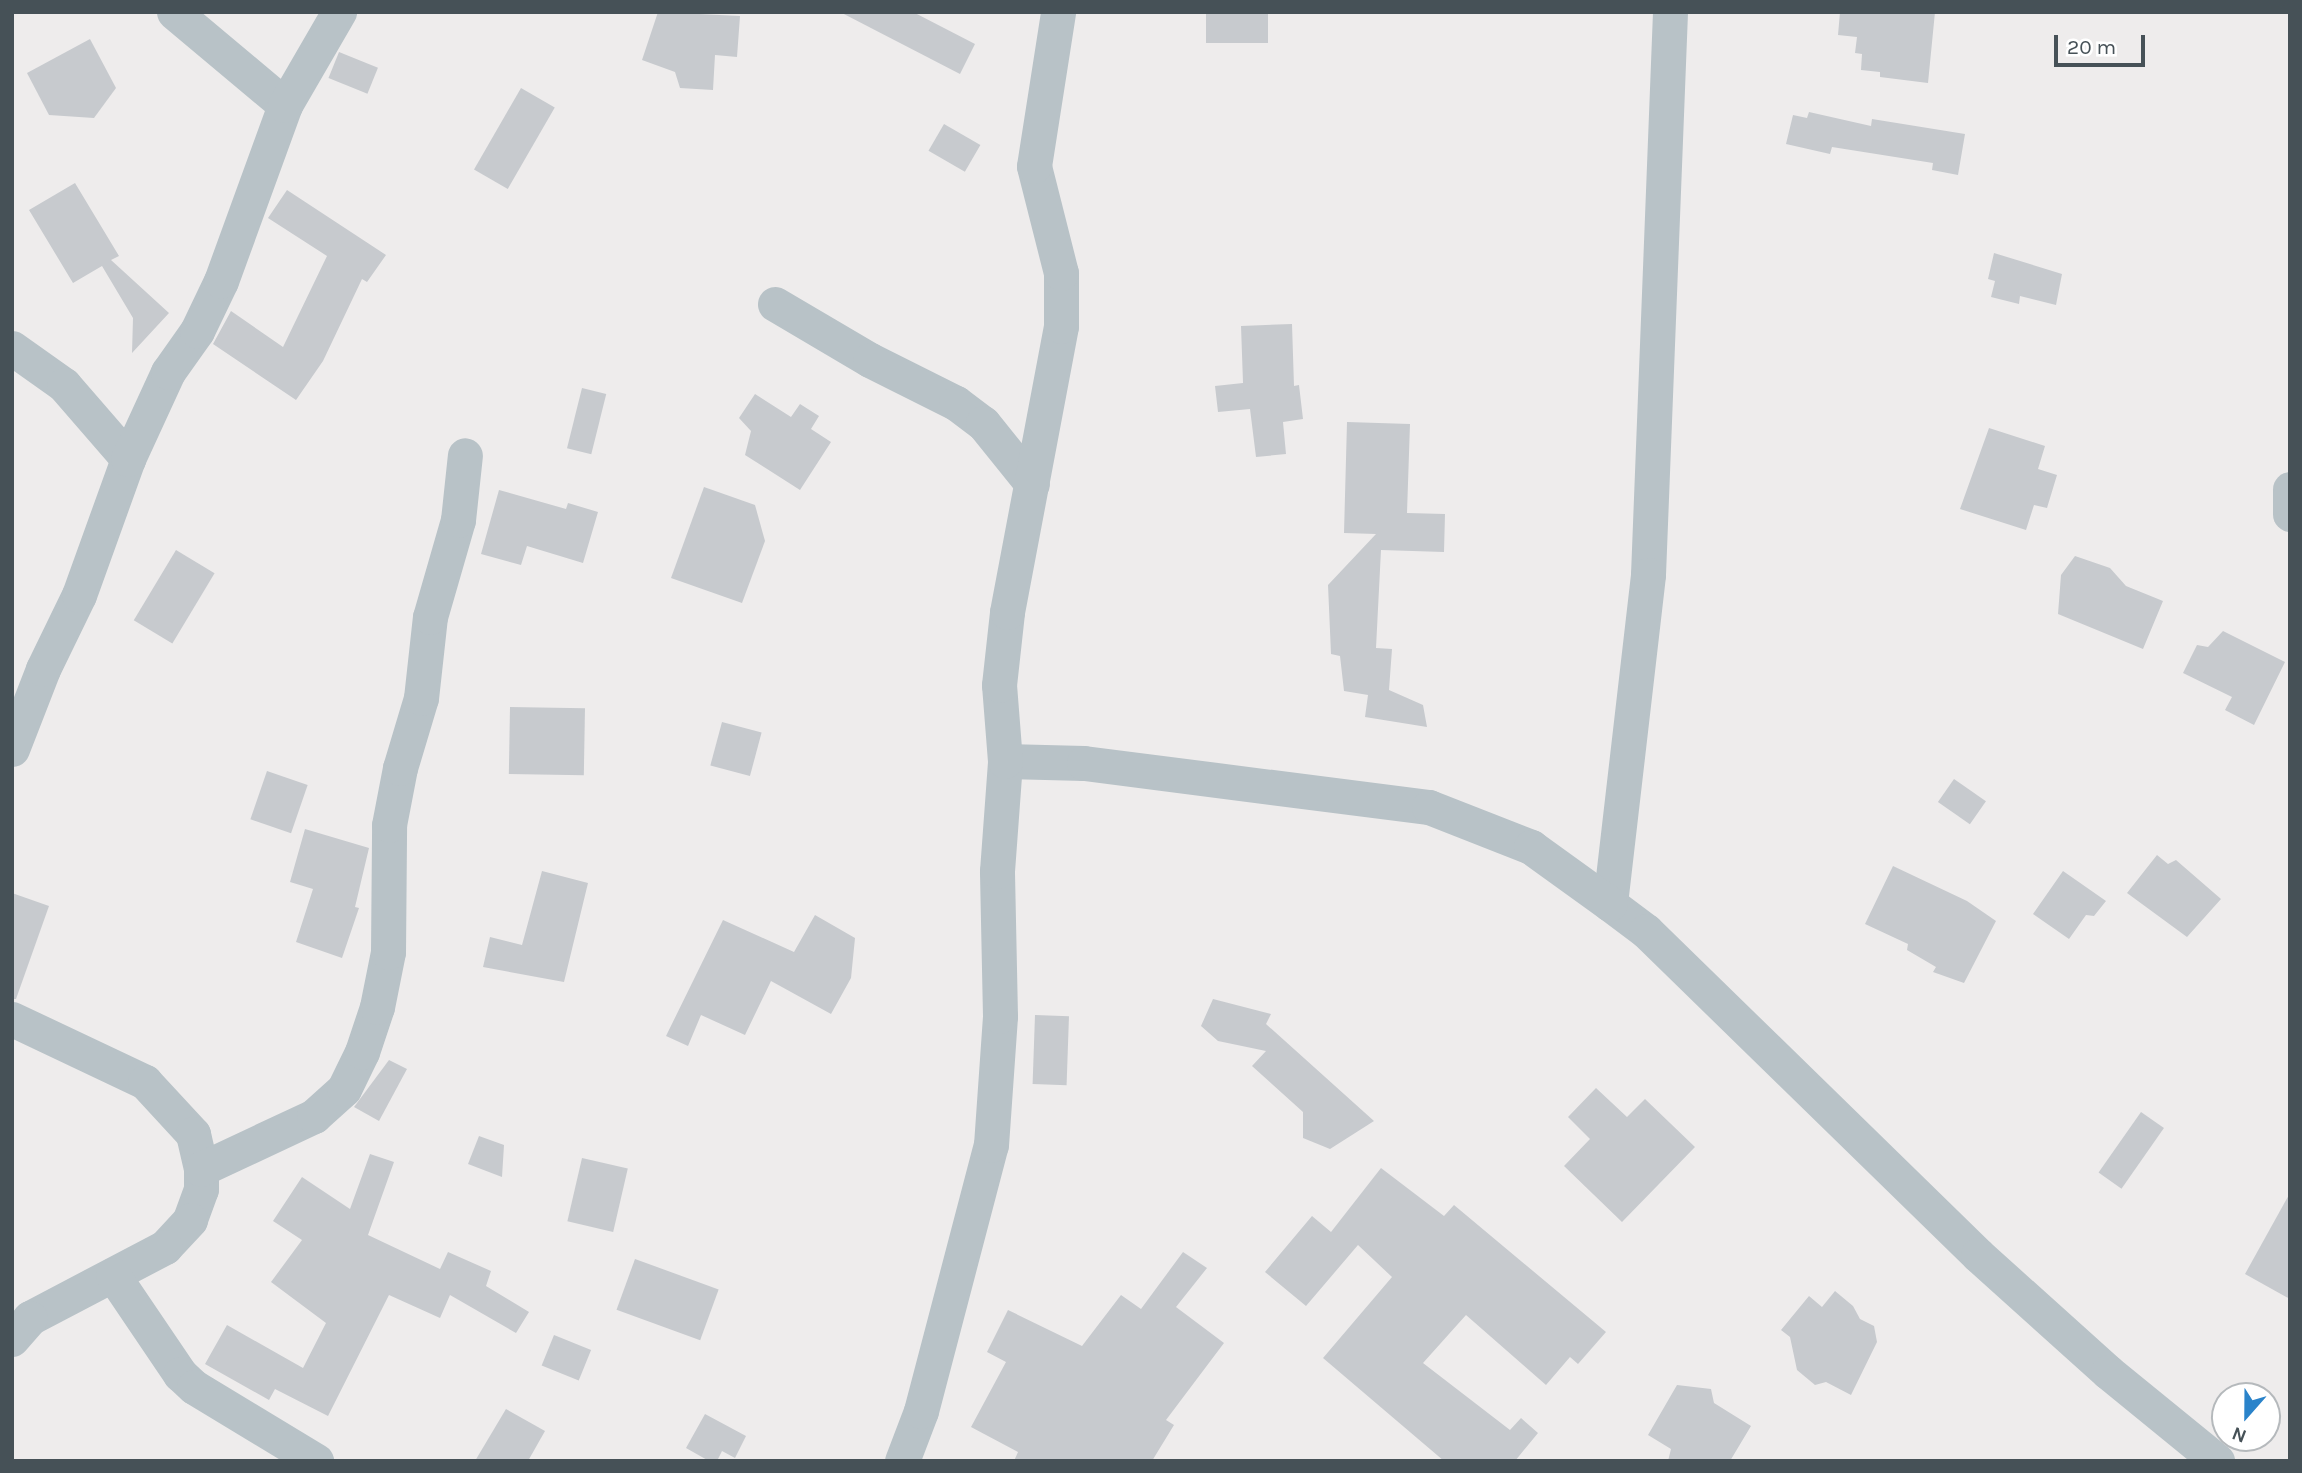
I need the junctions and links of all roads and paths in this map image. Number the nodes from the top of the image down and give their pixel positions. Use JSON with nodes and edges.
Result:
{"nodes":[{"id":1,"x":174,"y":12,"type":"edge"},
{"id":2,"x":339,"y":12,"type":"edge"},
{"id":3,"x":1058,"y":12,"type":"edge"},
{"id":4,"x":1670,"y":12,"type":"edge"},
{"id":5,"x":285,"y":105,"type":"junction"},
{"id":6,"x":775,"y":304,"type":"dead end"},
{"id":7,"x":12,"y":348,"type":"edge"},
{"id":8,"x":466,"y":455,"type":"dead end"},
{"id":9,"x":128,"y":459,"type":"junction"},
{"id":10,"x":1032,"y":484,"type":"junction"},
{"id":11,"x":2290,"y":489,"type":"edge"},
{"id":12,"x":2290,"y":514,"type":"edge"},
{"id":13,"x":12,"y":749,"type":"edge"},
{"id":14,"x":1005,"y":761,"type":"junction"},
{"id":15,"x":1610,"y":904,"type":"junction"},
{"id":16,"x":12,"y":1019,"type":"edge"},
{"id":17,"x":201,"y":1169,"type":"junction"},
{"id":18,"x":113,"y":1275,"type":"junction"},
{"id":19,"x":12,"y":1339,"type":"edge"},
{"id":20,"x":316,"y":1461,"type":"edge"},
{"id":21,"x":902,"y":1461,"type":"edge"},
{"id":22,"x":2217,"y":1461,"type":"edge"}],
"edges":[{"from":1,"to":5,"type":"street"},
{"from":2,"to":5,"type":"street"},
{"from":3,"to":10,"type":"street"},
{"from":4,"to":15,"type":"street"},
{"from":5,"to":9,"type":"street"},
{"from":6,"to":10,"type":"street"},
{"from":7,"to":9,"type":"street"},
{"from":8,"to":17,"type":"street"},
{"from":9,"to":13,"type":"street"},
{"from":10,"to":14,"type":"street"},
{"from":11,"to":12,"type":"street"},
{"from":14,"to":15,"type":"street"},
{"from":14,"to":21,"type":"street"},
{"from":15,"to":22,"type":"street"},
{"from":16,"to":17,"type":"street"},
{"from":17,"to":18,"type":"street"},
{"from":18,"to":19,"type":"street"},
{"from":18,"to":20,"type":"street"}]}
